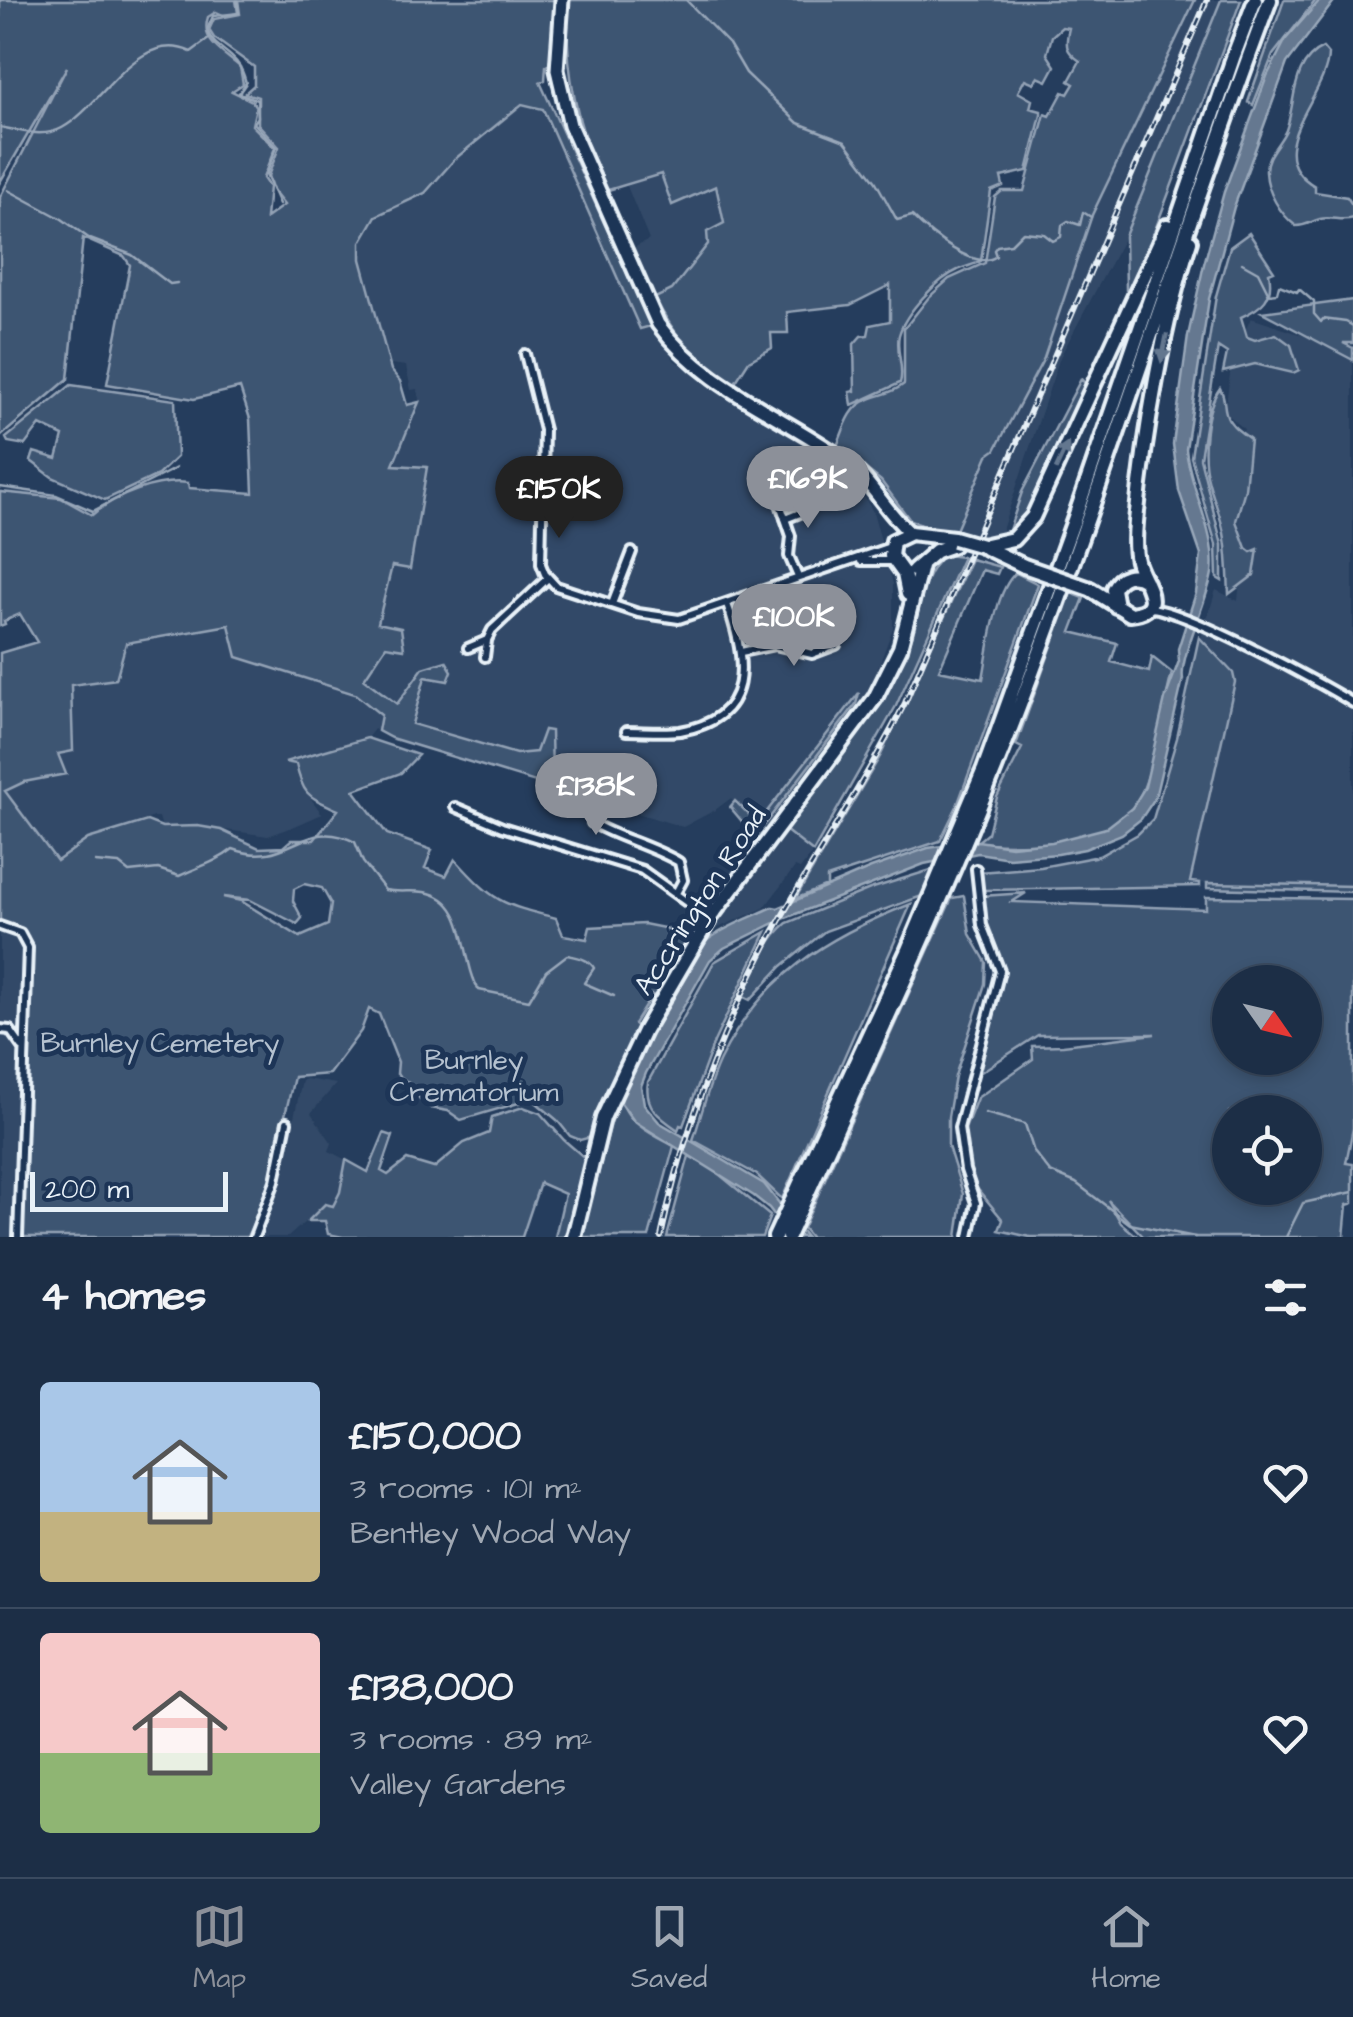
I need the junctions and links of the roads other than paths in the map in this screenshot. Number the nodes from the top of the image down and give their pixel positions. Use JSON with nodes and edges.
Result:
{"nodes":[{"id":1,"x":562,"y":0,"type":"edge"},
{"id":2,"x":1254,"y":0,"type":"edge"},
{"id":3,"x":1270,"y":0,"type":"edge"},
{"id":4,"x":1262,"y":20,"type":"junction"},
{"id":5,"x":1233,"y":58,"type":"junction"},
{"id":6,"x":525,"y":354,"type":"dead end"},
{"id":7,"x":777,"y":495,"type":"dead end"},
{"id":8,"x":887,"y":506,"type":"junction"},
{"id":9,"x":805,"y":511,"type":"dead end"},
{"id":10,"x":785,"y":518,"type":"junction"},
{"id":11,"x":912,"y":533,"type":"junction"},
{"id":12,"x":953,"y":542,"type":"junction"},
{"id":13,"x":892,"y":544,"type":"junction"},
{"id":14,"x":978,"y":547,"type":"junction"},
{"id":15,"x":632,"y":552,"type":"dead end"},
{"id":16,"x":850,"y":562,"type":"junction"},
{"id":17,"x":923,"y":563,"type":"junction"},
{"id":18,"x":895,"y":564,"type":"junction"},
{"id":19,"x":798,"y":577,"type":"junction"},
{"id":20,"x":548,"y":578,"type":"junction"},
{"id":21,"x":1116,"y":583,"type":"junction"},
{"id":22,"x":1148,"y":585,"type":"junction"},
{"id":23,"x":1090,"y":590,"type":"junction"},
{"id":24,"x":612,"y":604,"type":"junction"},
{"id":25,"x":727,"y":604,"type":"junction"},
{"id":26,"x":1117,"y":607,"type":"junction"},
{"id":27,"x":1145,"y":608,"type":"junction"},
{"id":28,"x":1167,"y":611,"type":"junction"},
{"id":29,"x":909,"y":612,"type":"junction"},
{"id":30,"x":487,"y":640,"type":"junction"},
{"id":31,"x":836,"y":645,"type":"dead end"},
{"id":32,"x":468,"y":648,"type":"dead end"},
{"id":33,"x":741,"y":652,"type":"junction"},
{"id":34,"x":485,"y":657,"type":"dead end"},
{"id":35,"x":1353,"y":703,"type":"edge"},
{"id":36,"x":626,"y":732,"type":"dead end"},
{"id":37,"x":455,"y":807,"type":"dead end"},
{"id":38,"x":592,"y":823,"type":"dead end"},
{"id":39,"x":966,"y":827,"type":"junction"},
{"id":40,"x":977,"y":871,"type":"dead end"},
{"id":41,"x":676,"y":894,"type":"junction"},
{"id":42,"x":710,"y":918,"type":"junction"},
{"id":43,"x":0,"y":926,"type":"edge"},
{"id":44,"x":0,"y":1029,"type":"edge"},
{"id":45,"x":23,"y":1048,"type":"junction"},
{"id":46,"x":288,"y":1122,"type":"dead end"},
{"id":47,"x":798,"y":1200,"type":"junction"},
{"id":48,"x":18,"y":1237,"type":"edge"},
{"id":49,"x":254,"y":1237,"type":"edge"},
{"id":50,"x":574,"y":1237,"type":"edge"},
{"id":51,"x":775,"y":1237,"type":"edge"},
{"id":52,"x":788,"y":1237,"type":"edge"},
{"id":53,"x":970,"y":1237,"type":"edge"}],
"edges":[{"from":1,"to":8,"type":"main road"},
{"from":2,"to":5,"type":"highway"},
{"from":3,"to":4,"type":"highway"},
{"from":4,"to":22,"type":"highway","one_way":true},
{"from":4,"to":39,"type":"highway"},
{"from":14,"to":5,"type":"highway","one_way":true},
{"from":5,"to":39,"type":"highway"},
{"from":6,"to":20,"type":"street"},
{"from":7,"to":10,"type":"street"},
{"from":8,"to":11,"type":"main road"},
{"from":8,"to":13,"type":"main road"},
{"from":9,"to":10,"type":"street"},
{"from":10,"to":19,"type":"street"},
{"from":11,"to":12,"type":"highway"},
{"from":11,"to":13,"type":"highway"},
{"from":11,"to":17,"type":"highway"},
{"from":12,"to":14,"type":"highway","bridge":true},
{"from":12,"to":17,"type":"highway"},
{"from":13,"to":16,"type":"street"},
{"from":13,"to":18,"type":"highway"},
{"from":14,"to":23,"type":"highway","bridge":true},
{"from":15,"to":24,"type":"street"},
{"from":16,"to":18,"type":"street"},
{"from":16,"to":19,"type":"street"},
{"from":17,"to":18,"type":"highway"},
{"from":17,"to":29,"type":"highway","name":"Accrington Road"},
{"from":18,"to":29,"type":"highway"},
{"from":19,"to":25,"type":"street"},
{"from":20,"to":24,"type":"street"},
{"from":20,"to":30,"type":"street"},
{"from":21,"to":22,"type":"highway"},
{"from":21,"to":23,"type":"highway"},
{"from":21,"to":26,"type":"highway"},
{"from":22,"to":27,"type":"highway"},
{"from":22,"to":28,"type":"street"},
{"from":23,"to":26,"type":"highway"},
{"from":24,"to":25,"type":"street"},
{"from":25,"to":33,"type":"street"},
{"from":26,"to":27,"type":"highway"},
{"from":27,"to":28,"type":"street"},
{"from":28,"to":35,"type":"street"},
{"from":29,"to":42,"type":"highway","name":"Accrington Road"},
{"from":30,"to":32,"type":"street"},
{"from":30,"to":34,"type":"street"},
{"from":31,"to":33,"type":"street"},
{"from":33,"to":36,"type":"street"},
{"from":37,"to":41,"type":"street"},
{"from":38,"to":41,"type":"street"},
{"from":39,"to":47,"type":"highway"},
{"from":40,"to":53,"type":"street"},
{"from":41,"to":42,"type":"street"},
{"from":42,"to":50,"type":"highway","name":"Accrington Road"},
{"from":43,"to":45,"type":"street"},
{"from":44,"to":45,"type":"street"},
{"from":45,"to":48,"type":"street"},
{"from":46,"to":49,"type":"street"},
{"from":47,"to":51,"type":"highway"},
{"from":47,"to":52,"type":"highway"}]}
